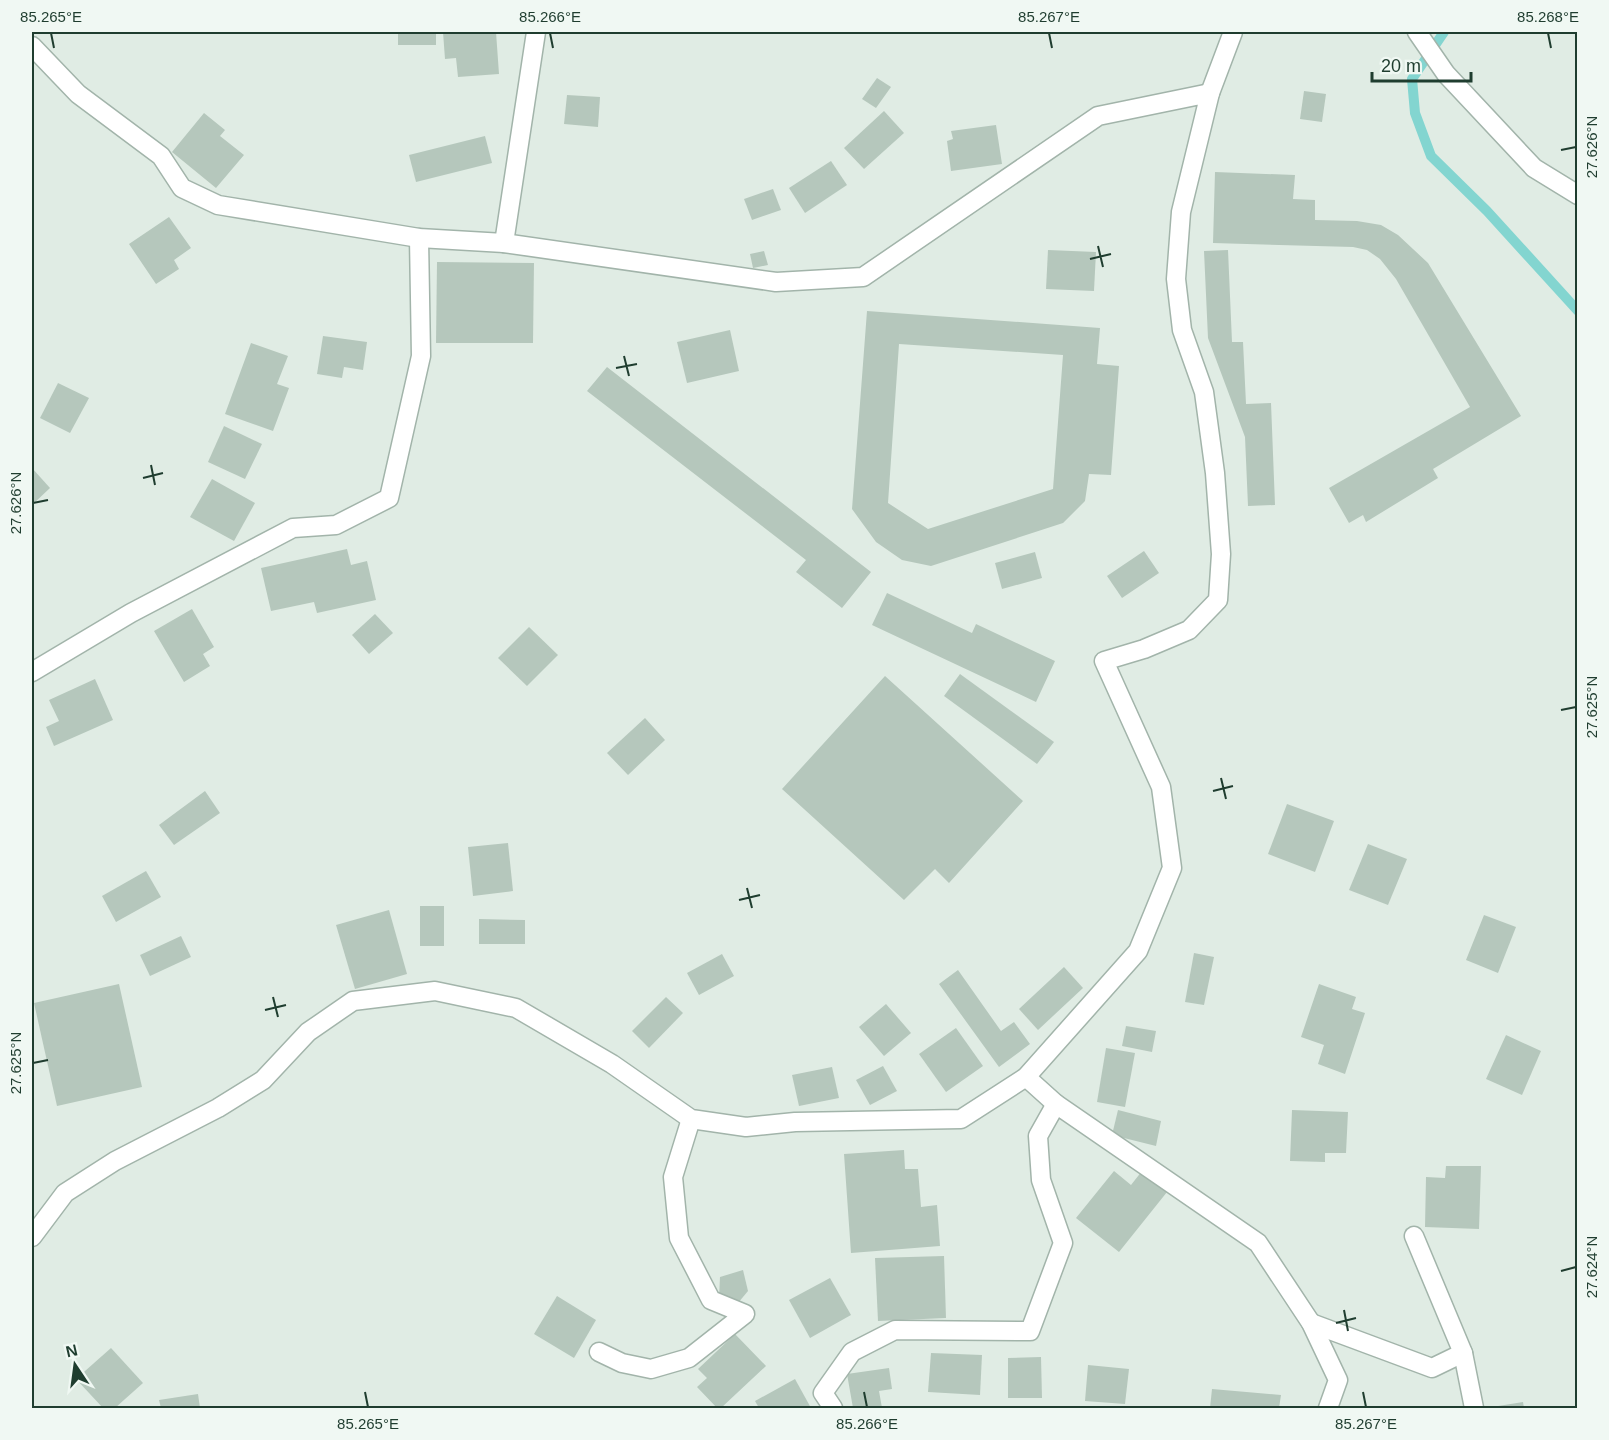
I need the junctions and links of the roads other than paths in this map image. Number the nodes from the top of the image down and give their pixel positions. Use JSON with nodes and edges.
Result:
{"nodes":[{"id":1,"x":536,"y":32,"type":"edge"},
{"id":2,"x":1233,"y":32,"type":"edge"},
{"id":3,"x":1418,"y":34,"type":"edge"},
{"id":4,"x":32,"y":46,"type":"edge"},
{"id":5,"x":1210,"y":93,"type":"junction"},
{"id":6,"x":1578,"y":195,"type":"edge"},
{"id":7,"x":419,"y":238,"type":"junction"},
{"id":8,"x":504,"y":243,"type":"junction"},
{"id":9,"x":32,"y":672,"type":"edge"},
{"id":10,"x":1026,"y":1077,"type":"junction"},
{"id":11,"x":1056,"y":1104,"type":"junction"},
{"id":12,"x":691,"y":1119,"type":"junction"},
{"id":13,"x":1414,"y":1236,"type":"dead end"},
{"id":14,"x":32,"y":1237,"type":"edge"},
{"id":15,"x":1311,"y":1323,"type":"junction"},
{"id":16,"x":599,"y":1352,"type":"dead end"},
{"id":17,"x":1463,"y":1353,"type":"junction"},
{"id":18,"x":833,"y":1408,"type":"edge"},
{"id":19,"x":1328,"y":1408,"type":"edge"},
{"id":20,"x":1474,"y":1408,"type":"edge"}],
"edges":[{"from":1,"to":8,"type":"street"},
{"from":2,"to":5,"type":"street"},
{"from":3,"to":6,"type":"street"},
{"from":4,"to":7,"type":"street"},
{"from":5,"to":8,"type":"street"},
{"from":5,"to":10,"type":"street"},
{"from":7,"to":8,"type":"street"},
{"from":7,"to":9,"type":"street"},
{"from":10,"to":11,"type":"street"},
{"from":10,"to":12,"type":"street"},
{"from":11,"to":15,"type":"street"},
{"from":11,"to":18,"type":"street"},
{"from":12,"to":14,"type":"street"},
{"from":12,"to":16,"type":"street"},
{"from":13,"to":17,"type":"street"},
{"from":15,"to":17,"type":"street"},
{"from":15,"to":19,"type":"street"},
{"from":17,"to":20,"type":"street"}]}
